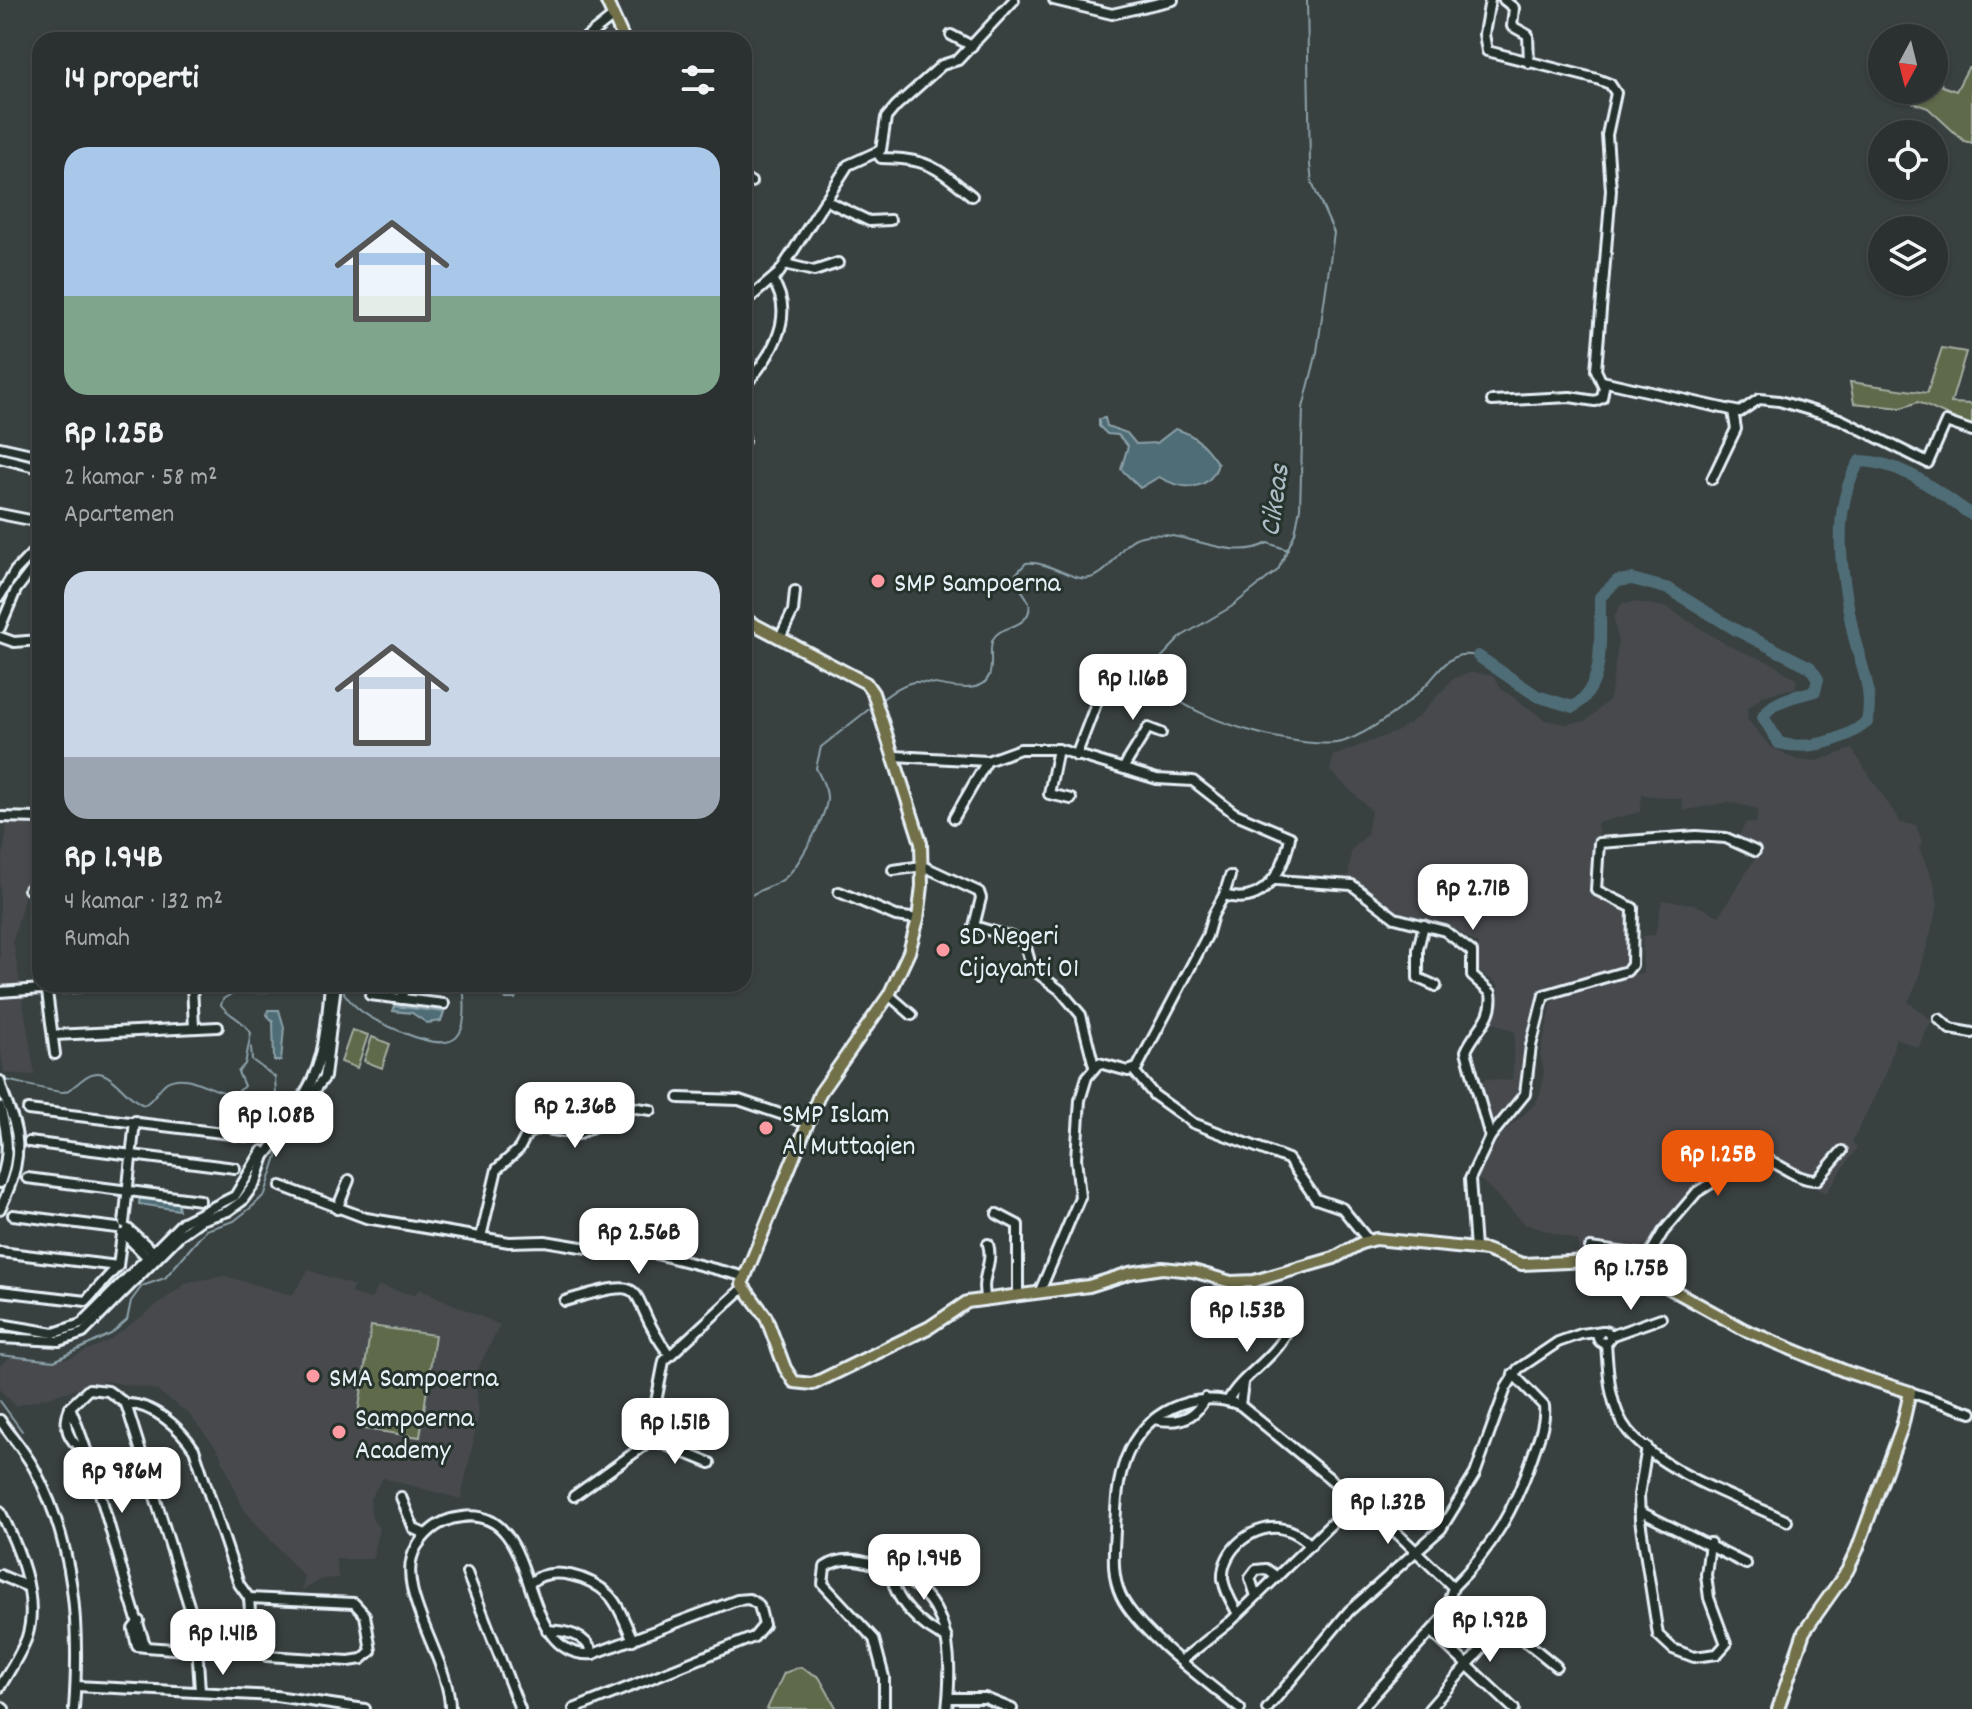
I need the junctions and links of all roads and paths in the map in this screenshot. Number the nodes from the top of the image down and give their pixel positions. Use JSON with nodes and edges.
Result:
{"nodes":[{"id":1,"x":606,"y":0,"type":"edge"},
{"id":2,"x":1014,"y":0,"type":"edge"},
{"id":3,"x":1054,"y":0,"type":"edge"},
{"id":4,"x":1173,"y":0,"type":"edge"},
{"id":5,"x":1490,"y":0,"type":"edge"},
{"id":6,"x":1504,"y":0,"type":"edge"},
{"id":7,"x":612,"y":17,"type":"junction"},
{"id":8,"x":593,"y":32,"type":"edge"},
{"id":9,"x":620,"y":32,"type":"edge"},
{"id":10,"x":951,"y":35,"type":"dead end"},
{"id":11,"x":972,"y":46,"type":"junction"},
{"id":12,"x":1529,"y":63,"type":"junction"},
{"id":13,"x":878,"y":154,"type":"junction"},
{"id":14,"x":972,"y":196,"type":"dead end"},
{"id":15,"x":825,"y":200,"type":"junction"},
{"id":16,"x":890,"y":220,"type":"dead end"},
{"id":17,"x":838,"y":263,"type":"dead end"},
{"id":18,"x":785,"y":264,"type":"junction"},
{"id":19,"x":773,"y":281,"type":"junction"},
{"id":20,"x":752,"y":297,"type":"edge"},
{"id":21,"x":752,"y":375,"type":"edge"},
{"id":22,"x":1602,"y":381,"type":"junction"},
{"id":23,"x":1492,"y":401,"type":"dead end"},
{"id":24,"x":1733,"y":411,"type":"junction"},
{"id":25,"x":1972,"y":431,"type":"edge"},
{"id":26,"x":0,"y":447,"type":"edge"},
{"id":27,"x":32,"y":454,"type":"edge"},
{"id":28,"x":0,"y":458,"type":"edge"},
{"id":29,"x":32,"y":466,"type":"edge"},
{"id":30,"x":1712,"y":479,"type":"dead end"},
{"id":31,"x":0,"y":514,"type":"edge"},
{"id":32,"x":32,"y":520,"type":"edge"},
{"id":33,"x":32,"y":553,"type":"edge"},
{"id":34,"x":32,"y":568,"type":"edge"},
{"id":35,"x":795,"y":591,"type":"dead end"},
{"id":36,"x":0,"y":596,"type":"edge"},
{"id":37,"x":1,"y":623,"type":"edge"},
{"id":38,"x":752,"y":623,"type":"edge"},
{"id":39,"x":0,"y":637,"type":"edge"},
{"id":40,"x":780,"y":638,"type":"junction"},
{"id":41,"x":32,"y":641,"type":"edge"},
{"id":42,"x":1097,"y":701,"type":"dead end"},
{"id":43,"x":1161,"y":733,"type":"dead end"},
{"id":44,"x":1058,"y":749,"type":"junction"},
{"id":45,"x":894,"y":756,"type":"junction"},
{"id":46,"x":1076,"y":756,"type":"junction"},
{"id":47,"x":987,"y":761,"type":"junction"},
{"id":48,"x":1124,"y":767,"type":"junction"},
{"id":49,"x":1071,"y":799,"type":"dead end"},
{"id":50,"x":0,"y":817,"type":"edge"},
{"id":51,"x":32,"y":818,"type":"edge"},
{"id":52,"x":954,"y":818,"type":"dead end"},
{"id":53,"x":1755,"y":851,"type":"dead end"},
{"id":54,"x":923,"y":866,"type":"junction"},
{"id":55,"x":893,"y":870,"type":"dead end"},
{"id":56,"x":1230,"y":876,"type":"dead end"},
{"id":57,"x":1276,"y":880,"type":"junction"},
{"id":58,"x":29,"y":889,"type":"dead end"},
{"id":59,"x":32,"y":890,"type":"edge"},
{"id":60,"x":839,"y":892,"type":"dead end"},
{"id":61,"x":1224,"y":895,"type":"junction"},
{"id":62,"x":918,"y":919,"type":"junction"},
{"id":63,"x":1424,"y":925,"type":"junction"},
{"id":64,"x":1436,"y":986,"type":"dead end"},
{"id":65,"x":32,"y":987,"type":"edge"},
{"id":66,"x":0,"y":992,"type":"edge"},
{"id":67,"x":48,"y":992,"type":"edge"},
{"id":68,"x":192,"y":992,"type":"edge"},
{"id":69,"x":330,"y":992,"type":"edge"},
{"id":70,"x":334,"y":992,"type":"edge"},
{"id":71,"x":403,"y":992,"type":"edge"},
{"id":72,"x":370,"y":995,"type":"dead end"},
{"id":73,"x":889,"y":995,"type":"junction"},
{"id":74,"x":402,"y":999,"type":"junction"},
{"id":75,"x":444,"y":1004,"type":"dead end"},
{"id":76,"x":330,"y":1012,"type":"junction"},
{"id":77,"x":912,"y":1015,"type":"dead end"},
{"id":78,"x":1939,"y":1019,"type":"dead end"},
{"id":79,"x":218,"y":1027,"type":"dead end"},
{"id":80,"x":194,"y":1028,"type":"junction"},
{"id":81,"x":1972,"y":1033,"type":"edge"},
{"id":82,"x":54,"y":1035,"type":"junction"},
{"id":83,"x":55,"y":1054,"type":"dead end"},
{"id":84,"x":1094,"y":1066,"type":"junction"},
{"id":85,"x":1134,"y":1071,"type":"junction"},
{"id":86,"x":1,"y":1086,"type":"edge"},
{"id":87,"x":679,"y":1098,"type":"dead end"},
{"id":88,"x":0,"y":1107,"type":"edge"},
{"id":89,"x":28,"y":1110,"type":"dead end"},
{"id":90,"x":651,"y":1110,"type":"dead end"},
{"id":91,"x":135,"y":1121,"type":"junction"},
{"id":92,"x":807,"y":1123,"type":"junction"},
{"id":93,"x":248,"y":1136,"type":"dead end"},
{"id":94,"x":1490,"y":1137,"type":"junction"},
{"id":95,"x":29,"y":1142,"type":"dead end"},
{"id":96,"x":1842,"y":1151,"type":"dead end"},
{"id":97,"x":131,"y":1155,"type":"junction"},
{"id":98,"x":235,"y":1168,"type":"dead end"},
{"id":99,"x":27,"y":1178,"type":"dead end"},
{"id":100,"x":349,"y":1180,"type":"dead end"},
{"id":101,"x":0,"y":1183,"type":"edge"},
{"id":102,"x":281,"y":1186,"type":"dead end"},
{"id":103,"x":127,"y":1191,"type":"junction"},
{"id":104,"x":200,"y":1200,"type":"dead end"},
{"id":105,"x":0,"y":1209,"type":"edge"},
{"id":106,"x":337,"y":1209,"type":"junction"},
{"id":107,"x":997,"y":1214,"type":"dead end"},
{"id":108,"x":13,"y":1215,"type":"dead end"},
{"id":109,"x":123,"y":1230,"type":"junction"},
{"id":110,"x":481,"y":1237,"type":"junction"},
{"id":111,"x":1368,"y":1240,"type":"junction"},
{"id":112,"x":988,"y":1244,"type":"dead end"},
{"id":113,"x":1590,"y":1248,"type":"dead end"},
{"id":114,"x":1475,"y":1249,"type":"junction"},
{"id":115,"x":0,"y":1252,"type":"edge"},
{"id":116,"x":154,"y":1257,"type":"junction"},
{"id":117,"x":118,"y":1266,"type":"junction"},
{"id":118,"x":744,"y":1282,"type":"junction"},
{"id":119,"x":0,"y":1291,"type":"edge"},
{"id":120,"x":1040,"y":1291,"type":"junction"},
{"id":121,"x":1018,"y":1295,"type":"junction"},
{"id":122,"x":986,"y":1299,"type":"junction"},
{"id":123,"x":565,"y":1301,"type":"dead end"},
{"id":124,"x":1287,"y":1308,"type":"dead end"},
{"id":125,"x":1661,"y":1318,"type":"dead end"},
{"id":126,"x":0,"y":1324,"type":"edge"},
{"id":127,"x":17,"y":1333,"type":"junction"},
{"id":128,"x":1606,"y":1337,"type":"junction"},
{"id":129,"x":0,"y":1338,"type":"edge"},
{"id":130,"x":669,"y":1354,"type":"junction"},
{"id":131,"x":1513,"y":1374,"type":"junction"},
{"id":132,"x":1243,"y":1383,"type":"junction"},
{"id":133,"x":1910,"y":1392,"type":"junction"},
{"id":134,"x":1205,"y":1398,"type":"junction"},
{"id":135,"x":1228,"y":1401,"type":"junction"},
{"id":136,"x":126,"y":1404,"type":"junction"},
{"id":137,"x":1240,"y":1405,"type":"junction"},
{"id":138,"x":1972,"y":1413,"type":"edge"},
{"id":139,"x":1155,"y":1419,"type":"junction"},
{"id":140,"x":0,"y":1420,"type":"edge"},
{"id":141,"x":651,"y":1439,"type":"junction"},
{"id":142,"x":1647,"y":1447,"type":"junction"},
{"id":143,"x":710,"y":1463,"type":"dead end"},
{"id":144,"x":574,"y":1496,"type":"dead end"},
{"id":145,"x":401,"y":1497,"type":"dead end"},
{"id":146,"x":1357,"y":1499,"type":"junction"},
{"id":147,"x":0,"y":1511,"type":"edge"},
{"id":148,"x":1639,"y":1511,"type":"junction"},
{"id":149,"x":1787,"y":1521,"type":"dead end"},
{"id":150,"x":425,"y":1534,"type":"junction"},
{"id":151,"x":1710,"y":1543,"type":"junction"},
{"id":152,"x":1311,"y":1545,"type":"junction"},
{"id":153,"x":1417,"y":1551,"type":"junction"},
{"id":154,"x":1746,"y":1564,"type":"dead end"},
{"id":155,"x":892,"y":1571,"type":"junction"},
{"id":156,"x":467,"y":1573,"type":"dead end"},
{"id":157,"x":0,"y":1575,"type":"edge"},
{"id":158,"x":1277,"y":1577,"type":"junction"},
{"id":159,"x":530,"y":1583,"type":"junction"},
{"id":160,"x":26,"y":1586,"type":"junction"},
{"id":161,"x":1453,"y":1587,"type":"junction"},
{"id":162,"x":1256,"y":1596,"type":"junction"},
{"id":163,"x":249,"y":1598,"type":"junction"},
{"id":164,"x":1238,"y":1614,"type":"junction"},
{"id":165,"x":547,"y":1630,"type":"junction"},
{"id":166,"x":1432,"y":1632,"type":"junction"},
{"id":167,"x":947,"y":1638,"type":"junction"},
{"id":168,"x":633,"y":1640,"type":"junction"},
{"id":169,"x":200,"y":1651,"type":"junction"},
{"id":170,"x":593,"y":1654,"type":"junction"},
{"id":171,"x":1182,"y":1660,"type":"junction"},
{"id":172,"x":1468,"y":1665,"type":"junction"},
{"id":173,"x":1556,"y":1666,"type":"dead end"},
{"id":174,"x":76,"y":1686,"type":"junction"},
{"id":175,"x":0,"y":1687,"type":"edge"},
{"id":176,"x":200,"y":1691,"type":"junction"},
{"id":177,"x":949,"y":1698,"type":"junction"},
{"id":178,"x":1504,"y":1701,"type":"junction"},
{"id":179,"x":74,"y":1709,"type":"edge"},
{"id":180,"x":365,"y":1709,"type":"edge"},
{"id":181,"x":450,"y":1709,"type":"edge"},
{"id":182,"x":520,"y":1709,"type":"edge"},
{"id":183,"x":574,"y":1709,"type":"edge"},
{"id":184,"x":884,"y":1709,"type":"edge"},
{"id":185,"x":947,"y":1709,"type":"edge"},
{"id":186,"x":1012,"y":1709,"type":"edge"},
{"id":187,"x":1240,"y":1709,"type":"edge"},
{"id":188,"x":1267,"y":1709,"type":"edge"},
{"id":189,"x":1361,"y":1709,"type":"edge"},
{"id":190,"x":1429,"y":1709,"type":"edge"},
{"id":191,"x":1496,"y":1709,"type":"edge"},
{"id":192,"x":1514,"y":1709,"type":"edge"},
{"id":193,"x":1778,"y":1709,"type":"edge"}],
"edges":[{"from":1,"to":7,"type":"main road"},
{"from":2,"to":11,"type":"street"},
{"from":3,"to":4,"type":"street"},
{"from":5,"to":12,"type":"street"},
{"from":6,"to":12,"type":"street"},
{"from":7,"to":8,"type":"street"},
{"from":7,"to":9,"type":"main road"},
{"from":10,"to":11,"type":"street"},
{"from":11,"to":13,"type":"street"},
{"from":12,"to":22,"type":"street"},
{"from":13,"to":14,"type":"street"},
{"from":13,"to":15,"type":"street"},
{"from":15,"to":16,"type":"street"},
{"from":15,"to":18,"type":"street"},
{"from":17,"to":18,"type":"street"},
{"from":18,"to":19,"type":"street"},
{"from":19,"to":20,"type":"street"},
{"from":19,"to":21,"type":"street"},
{"from":22,"to":23,"type":"street"},
{"from":22,"to":24,"type":"street"},
{"from":24,"to":25,"type":"street"},
{"from":24,"to":30,"type":"street"},
{"from":26,"to":27,"type":"street"},
{"from":28,"to":29,"type":"street"},
{"from":31,"to":32,"type":"street"},
{"from":33,"to":36,"type":"street"},
{"from":34,"to":37,"type":"street"},
{"from":35,"to":40,"type":"street"},
{"from":38,"to":40,"type":"main road"},
{"from":39,"to":41,"type":"street"},
{"from":40,"to":45,"type":"main road"},
{"from":42,"to":46,"type":"street"},
{"from":43,"to":48,"type":"street"},
{"from":44,"to":46,"type":"street"},
{"from":44,"to":47,"type":"street"},
{"from":44,"to":49,"type":"street"},
{"from":45,"to":47,"type":"street"},
{"from":45,"to":54,"type":"main road"},
{"from":46,"to":48,"type":"street"},
{"from":47,"to":52,"type":"street"},
{"from":48,"to":57,"type":"street"},
{"from":50,"to":51,"type":"street"},
{"from":53,"to":94,"type":"street"},
{"from":54,"to":55,"type":"street"},
{"from":54,"to":62,"type":"main road"},
{"from":54,"to":84,"type":"street"},
{"from":56,"to":61,"type":"street"},
{"from":57,"to":61,"type":"street"},
{"from":57,"to":63,"type":"street"},
{"from":58,"to":59,"type":"street"},
{"from":60,"to":62,"type":"street"},
{"from":61,"to":85,"type":"street"},
{"from":62,"to":73,"type":"main road"},
{"from":63,"to":64,"type":"street"},
{"from":63,"to":94,"type":"street"},
{"from":65,"to":66,"type":"street"},
{"from":67,"to":82,"type":"street"},
{"from":68,"to":80,"type":"street"},
{"from":69,"to":76,"type":"street"},
{"from":70,"to":76,"type":"street"},
{"from":71,"to":74,"type":"street"},
{"from":72,"to":74,"type":"street"},
{"from":73,"to":77,"type":"street"},
{"from":73,"to":92,"type":"main road"},
{"from":74,"to":75,"type":"street"},
{"from":76,"to":116,"type":"street"},
{"from":78,"to":81,"type":"street"},
{"from":79,"to":80,"type":"street"},
{"from":80,"to":82,"type":"street"},
{"from":82,"to":83,"type":"street"},
{"from":84,"to":85,"type":"street"},
{"from":84,"to":120,"type":"street"},
{"from":85,"to":111,"type":"street"},
{"from":86,"to":105,"type":"street"},
{"from":87,"to":92,"type":"street"},
{"from":88,"to":101,"type":"street"},
{"from":89,"to":91,"type":"street"},
{"from":90,"to":110,"type":"street"},
{"from":91,"to":93,"type":"street"},
{"from":91,"to":97,"type":"street"},
{"from":92,"to":118,"type":"main road"},
{"from":94,"to":114,"type":"street"},
{"from":95,"to":97,"type":"street"},
{"from":96,"to":113,"type":"street"},
{"from":97,"to":98,"type":"street"},
{"from":97,"to":103,"type":"street"},
{"from":99,"to":103,"type":"street"},
{"from":100,"to":106,"type":"street"},
{"from":102,"to":106,"type":"street"},
{"from":103,"to":104,"type":"street"},
{"from":103,"to":109,"type":"street"},
{"from":106,"to":110,"type":"street"},
{"from":107,"to":121,"type":"street"},
{"from":108,"to":109,"type":"street"},
{"from":109,"to":116,"type":"street"},
{"from":109,"to":117,"type":"street"},
{"from":110,"to":118,"type":"street"},
{"from":111,"to":114,"type":"main road"},
{"from":111,"to":120,"type":"main road"},
{"from":112,"to":122,"type":"street"},
{"from":114,"to":133,"type":"main road"},
{"from":115,"to":117,"type":"street"},
{"from":116,"to":127,"type":"street"},
{"from":117,"to":119,"type":"street"},
{"from":118,"to":122,"type":"main road"},
{"from":118,"to":130,"type":"street"},
{"from":120,"to":121,"type":"main road"},
{"from":121,"to":122,"type":"main road"},
{"from":123,"to":130,"type":"street"},
{"from":124,"to":132,"type":"street"},
{"from":125,"to":128,"type":"street"},
{"from":126,"to":127,"type":"street"},
{"from":127,"to":129,"type":"street"},
{"from":128,"to":131,"type":"street"},
{"from":128,"to":142,"type":"street"},
{"from":130,"to":141,"type":"street"},
{"from":131,"to":153,"type":"street"},
{"from":131,"to":161,"type":"street"},
{"from":132,"to":135,"type":"street"},
{"from":132,"to":137,"type":"street"},
{"from":133,"to":138,"type":"street"},
{"from":133,"to":193,"type":"main road"},
{"from":134,"to":135,"type":"street"},
{"from":134,"to":139,"type":"street"},
{"from":134,"to":139,"type":"street"},
{"from":135,"to":137,"type":"street"},
{"from":136,"to":163,"type":"street"},
{"from":136,"to":169,"type":"street"},
{"from":136,"to":169,"type":"street"},
{"from":137,"to":146,"type":"street"},
{"from":139,"to":171,"type":"street"},
{"from":140,"to":174,"type":"street"},
{"from":141,"to":143,"type":"street"},
{"from":141,"to":144,"type":"street"},
{"from":142,"to":148,"type":"street"},
{"from":142,"to":149,"type":"street"},
{"from":145,"to":150,"type":"street"},
{"from":146,"to":152,"type":"street"},
{"from":146,"to":153,"type":"street"},
{"from":147,"to":160,"type":"street"},
{"from":148,"to":151,"type":"street"},
{"from":148,"to":151,"type":"street"},
{"from":150,"to":159,"type":"street"},
{"from":150,"to":181,"type":"street"},
{"from":151,"to":154,"type":"street"},
{"from":152,"to":158,"type":"street"},
{"from":152,"to":164,"type":"street"},
{"from":153,"to":161,"type":"street"},
{"from":153,"to":188,"type":"street"},
{"from":155,"to":167,"type":"street"},
{"from":155,"to":167,"type":"street"},
{"from":155,"to":184,"type":"street"},
{"from":156,"to":182,"type":"street"},
{"from":157,"to":160,"type":"street"},
{"from":158,"to":162,"type":"street"},
{"from":158,"to":162,"type":"street"},
{"from":159,"to":165,"type":"street"},
{"from":159,"to":168,"type":"street"},
{"from":160,"to":175,"type":"street"},
{"from":161,"to":166,"type":"street"},
{"from":162,"to":164,"type":"street"},
{"from":163,"to":163,"type":"street"},
{"from":164,"to":171,"type":"street"},
{"from":165,"to":170,"type":"street"},
{"from":165,"to":170,"type":"street"},
{"from":166,"to":172,"type":"street"},
{"from":166,"to":189,"type":"street"},
{"from":167,"to":177,"type":"street"},
{"from":168,"to":170,"type":"street"},
{"from":168,"to":183,"type":"street"},
{"from":169,"to":176,"type":"street"},
{"from":171,"to":187,"type":"street"},
{"from":172,"to":173,"type":"street"},
{"from":172,"to":178,"type":"street"},
{"from":172,"to":190,"type":"street"},
{"from":174,"to":176,"type":"street"},
{"from":174,"to":179,"type":"street"},
{"from":176,"to":180,"type":"street"},
{"from":177,"to":185,"type":"street"},
{"from":177,"to":186,"type":"street"},
{"from":178,"to":191,"type":"street"},
{"from":178,"to":192,"type":"street"}]}
